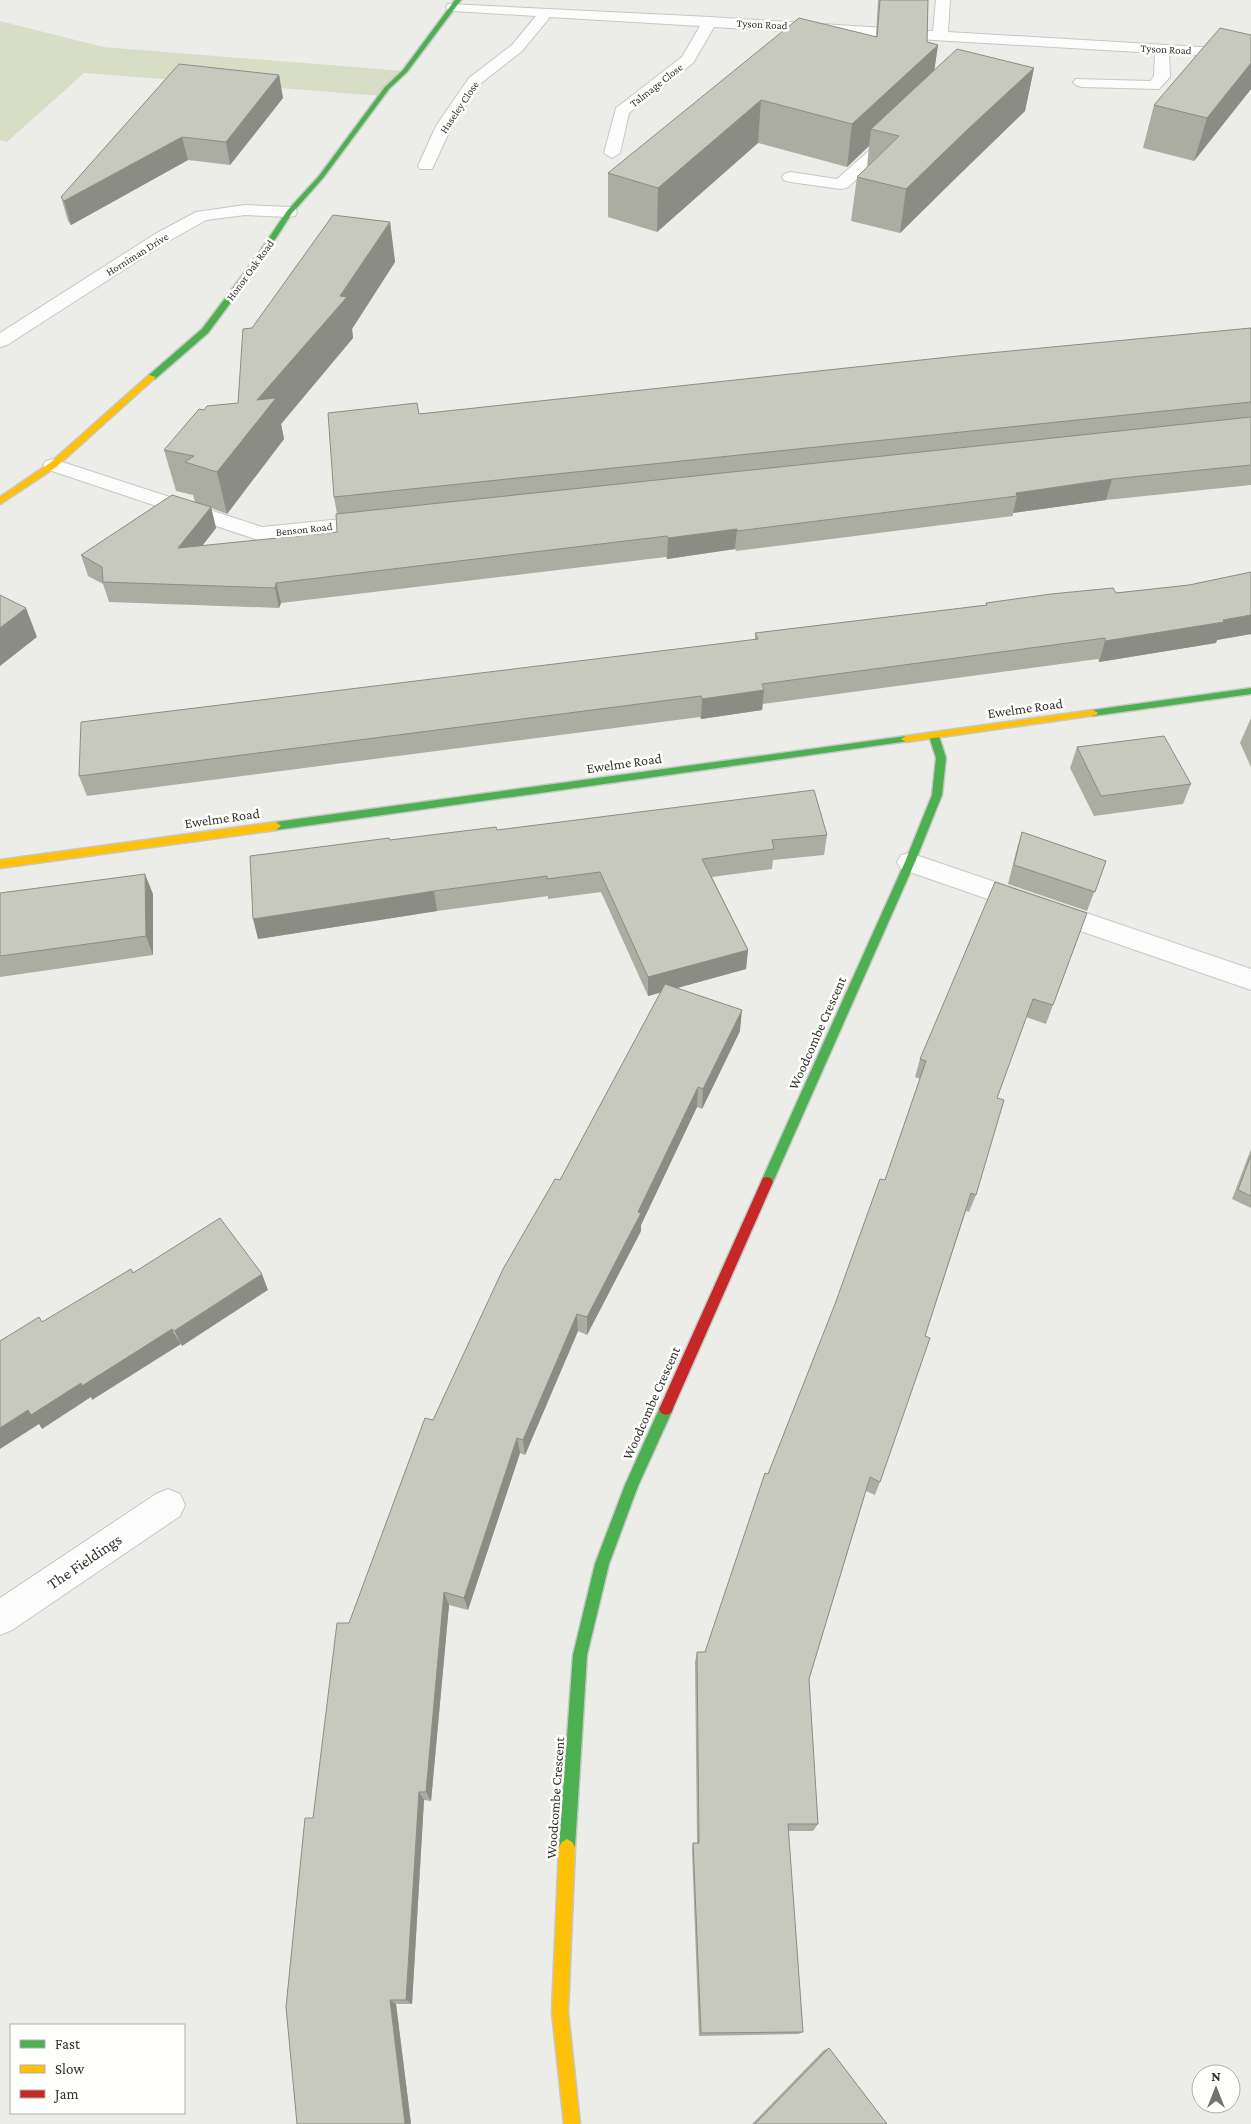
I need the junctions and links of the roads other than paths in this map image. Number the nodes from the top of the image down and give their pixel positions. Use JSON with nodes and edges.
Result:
{"nodes":[{"id":1,"x":943,"y":0,"type":"edge"},
{"id":2,"x":455,"y":3,"type":"edge"},
{"id":3,"x":546,"y":13,"type":"junction"},
{"id":4,"x":710,"y":21,"type":"junction"},
{"id":5,"x":940,"y":35,"type":"junction"},
{"id":6,"x":974,"y":38,"type":"junction"},
{"id":7,"x":1162,"y":49,"type":"junction"},
{"id":8,"x":968,"y":54,"type":"edge"},
{"id":9,"x":1251,"y":54,"type":"edge"},
{"id":10,"x":1080,"y":82,"type":"dead end"},
{"id":11,"x":907,"y":124,"type":"edge"},
{"id":12,"x":612,"y":153,"type":"dead end"},
{"id":13,"x":426,"y":166,"type":"dead end"},
{"id":14,"x":790,"y":177,"type":"dead end"},
{"id":15,"x":289,"y":212,"type":"junction"},
{"id":16,"x":0,"y":341,"type":"edge"},
{"id":17,"x":53,"y":465,"type":"junction"},
{"id":18,"x":0,"y":501,"type":"edge"},
{"id":19,"x":387,"y":520,"type":"edge"},
{"id":20,"x":1251,"y":691,"type":"edge"},
{"id":21,"x":934,"y":736,"type":"junction"},
{"id":22,"x":910,"y":862,"type":"junction"},
{"id":23,"x":0,"y":864,"type":"edge"},
{"id":24,"x":1251,"y":980,"type":"edge"},
{"id":25,"x":168,"y":1505,"type":"dead end"},
{"id":26,"x":0,"y":1618,"type":"edge"},
{"id":27,"x":572,"y":2124,"type":"edge"}],
"edges":[{"from":1,"to":5,"type":"street"},
{"from":2,"to":3,"type":"street","name":"Tyson Road"},
{"from":2,"to":15,"type":"street","name":"Honor Oak Road"},
{"from":3,"to":4,"type":"street","name":"Tyson Road"},
{"from":3,"to":13,"type":"street","name":"Haseley Close"},
{"from":4,"to":5,"type":"street","name":"Tyson Road"},
{"from":4,"to":12,"type":"street","name":"Talmage Close"},
{"from":5,"to":6,"type":"street","name":"Tyson Road"},
{"from":6,"to":7,"type":"street","name":"Tyson Road"},
{"from":6,"to":8,"type":"street"},
{"from":7,"to":9,"type":"street","name":"Tyson Road"},
{"from":7,"to":10,"type":"street"},
{"from":11,"to":14,"type":"street"},
{"from":15,"to":16,"type":"street","name":"Horniman Drive"},
{"from":15,"to":17,"type":"street","name":"Honor Oak Road"},
{"from":17,"to":18,"type":"street","name":"Honor Oak Road"},
{"from":17,"to":19,"type":"street","name":"Benson Road"},
{"from":20,"to":21,"type":"street","name":"Ewelme Road"},
{"from":21,"to":22,"type":"street","name":"Woodcombe Crescent"},
{"from":21,"to":23,"type":"street","name":"Ewelme Road"},
{"from":22,"to":24,"type":"street"},
{"from":22,"to":27,"type":"street","name":"Woodcombe Crescent"},
{"from":25,"to":26,"type":"street","name":"The Fieldings"}]}
